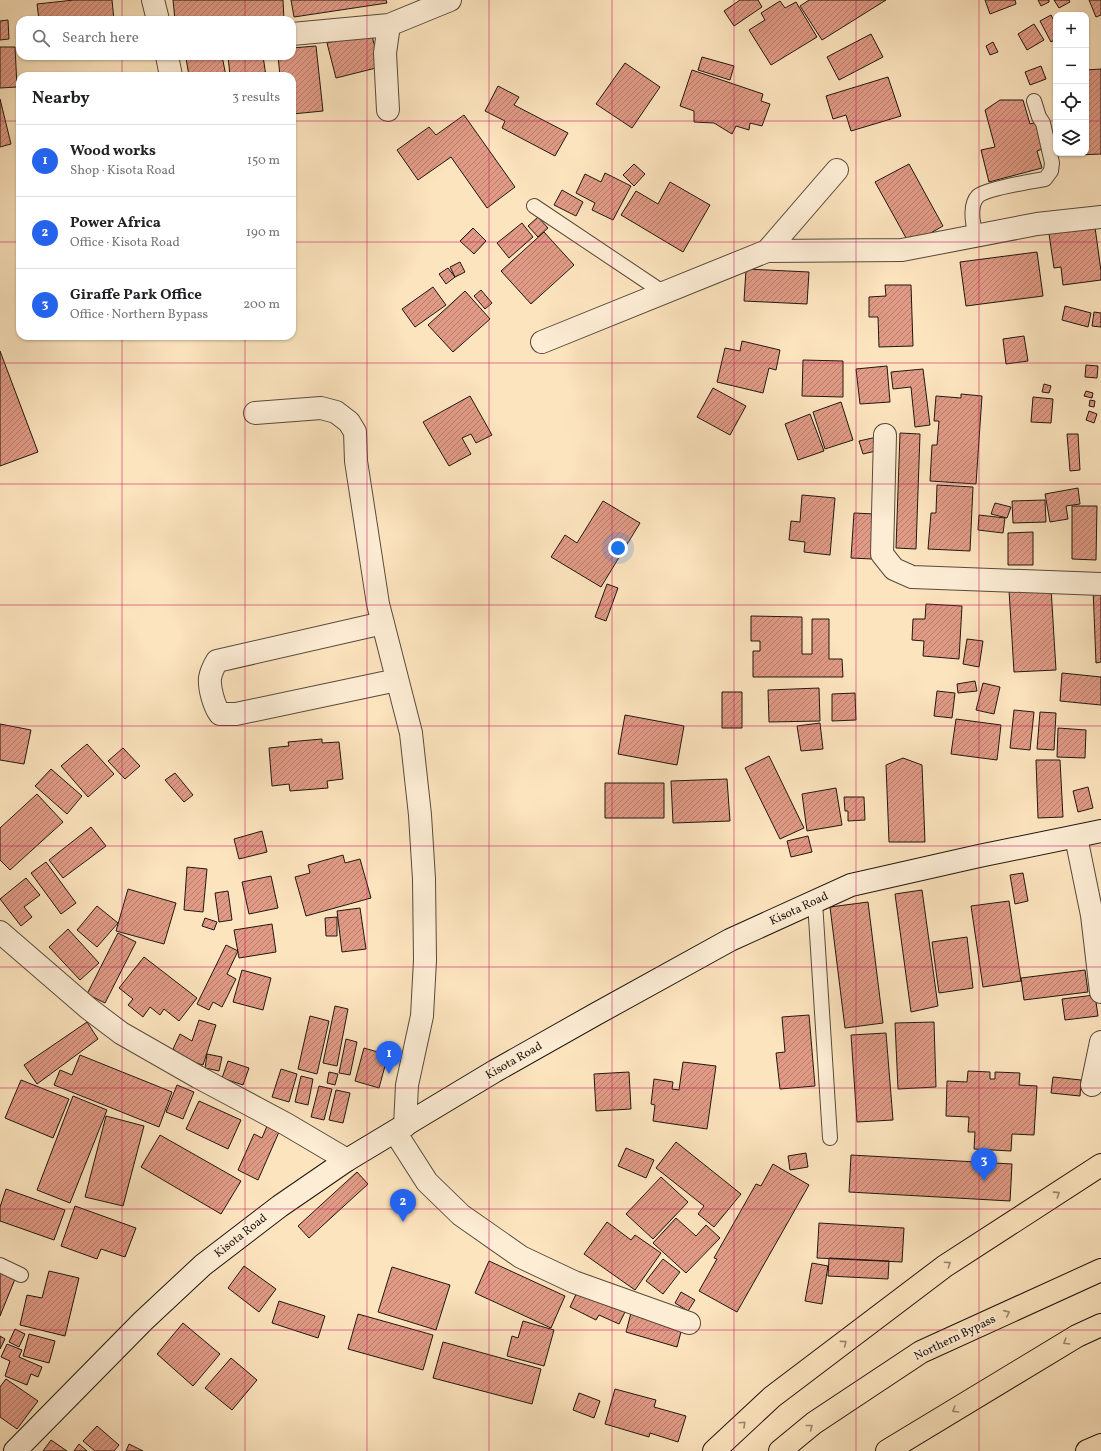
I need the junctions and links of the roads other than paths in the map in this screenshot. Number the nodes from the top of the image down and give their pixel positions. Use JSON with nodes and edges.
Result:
{"nodes":[{"id":1,"x":153,"y":0,"type":"edge"},
{"id":2,"x":450,"y":0,"type":"edge"},
{"id":3,"x":157,"y":16,"type":"edge"},
{"id":4,"x":390,"y":25,"type":"junction"},
{"id":5,"x":296,"y":34,"type":"edge"},
{"id":6,"x":167,"y":60,"type":"edge"},
{"id":7,"x":170,"y":72,"type":"edge"},
{"id":8,"x":1034,"y":101,"type":"dead end"},
{"id":9,"x":388,"y":110,"type":"dead end"},
{"id":10,"x":837,"y":170,"type":"dead end"},
{"id":11,"x":534,"y":206,"type":"dead end"},
{"id":12,"x":1101,"y":217,"type":"edge"},
{"id":13,"x":976,"y":236,"type":"junction"},
{"id":14,"x":767,"y":251,"type":"junction"},
{"id":15,"x":664,"y":293,"type":"junction"},
{"id":16,"x":542,"y":342,"type":"dead end"},
{"id":17,"x":255,"y":413,"type":"dead end"},
{"id":18,"x":885,"y":435,"type":"dead end"},
{"id":19,"x":1101,"y":584,"type":"edge"},
{"id":20,"x":383,"y":623,"type":"junction"},
{"id":21,"x":397,"y":680,"type":"junction"},
{"id":22,"x":1101,"y":831,"type":"edge"},
{"id":23,"x":1076,"y":837,"type":"junction"},
{"id":24,"x":815,"y":902,"type":"junction"},
{"id":25,"x":0,"y":932,"type":"edge"},
{"id":26,"x":1101,"y":992,"type":"edge"},
{"id":27,"x":1101,"y":1042,"type":"edge"},
{"id":28,"x":1092,"y":1085,"type":"dead end"},
{"id":29,"x":400,"y":1129,"type":"junction"},
{"id":30,"x":830,"y":1138,"type":"dead end"},
{"id":31,"x":347,"y":1160,"type":"junction"},
{"id":32,"x":1101,"y":1165,"type":"edge"},
{"id":33,"x":0,"y":1265,"type":"edge"},
{"id":34,"x":1101,"y":1270,"type":"edge"},
{"id":35,"x":21,"y":1275,"type":"dead end"},
{"id":36,"x":689,"y":1323,"type":"dead end"},
{"id":37,"x":1101,"y":1325,"type":"edge"},
{"id":38,"x":1101,"y":1445,"type":"edge"},
{"id":39,"x":15,"y":1451,"type":"edge"},
{"id":40,"x":714,"y":1451,"type":"edge"},
{"id":41,"x":780,"y":1451,"type":"edge"},
{"id":42,"x":887,"y":1451,"type":"edge"},
{"id":43,"x":1086,"y":1451,"type":"edge"}],
"edges":[{"from":1,"to":3,"type":"street"},
{"from":2,"to":4,"type":"street"},
{"from":4,"to":5,"type":"street"},
{"from":4,"to":9,"type":"street"},
{"from":6,"to":7,"type":"street"},
{"from":8,"to":13,"type":"lane"},
{"from":10,"to":14,"type":"street"},
{"from":11,"to":15,"type":"lane"},
{"from":12,"to":13,"type":"street"},
{"from":13,"to":14,"type":"street"},
{"from":14,"to":15,"type":"street"},
{"from":15,"to":16,"type":"street"},
{"from":17,"to":20,"type":"street"},
{"from":18,"to":19,"type":"street"},
{"from":20,"to":21,"type":"street"},
{"from":20,"to":21,"type":"street"},
{"from":21,"to":29,"type":"street"},
{"from":22,"to":23,"type":"street","name":"Kisota Road"},
{"from":23,"to":24,"type":"street","name":"Kisota Road"},
{"from":23,"to":26,"type":"street"},
{"from":24,"to":29,"type":"street","name":"Kisota Road"},
{"from":24,"to":30,"type":"lane"},
{"from":25,"to":31,"type":"street"},
{"from":27,"to":28,"type":"street"},
{"from":29,"to":31,"type":"street","name":"Kisota Road"},
{"from":29,"to":36,"type":"street"},
{"from":31,"to":39,"type":"street","name":"Kisota Road"},
{"from":40,"to":32,"type":"highway","one_way":true},
{"from":33,"to":35,"type":"lane"},
{"from":41,"to":34,"type":"highway","name":"Northern Bypass","one_way":true},
{"from":37,"to":42,"type":"highway","one_way":true},
{"from":38,"to":43,"type":"highway"}]}
